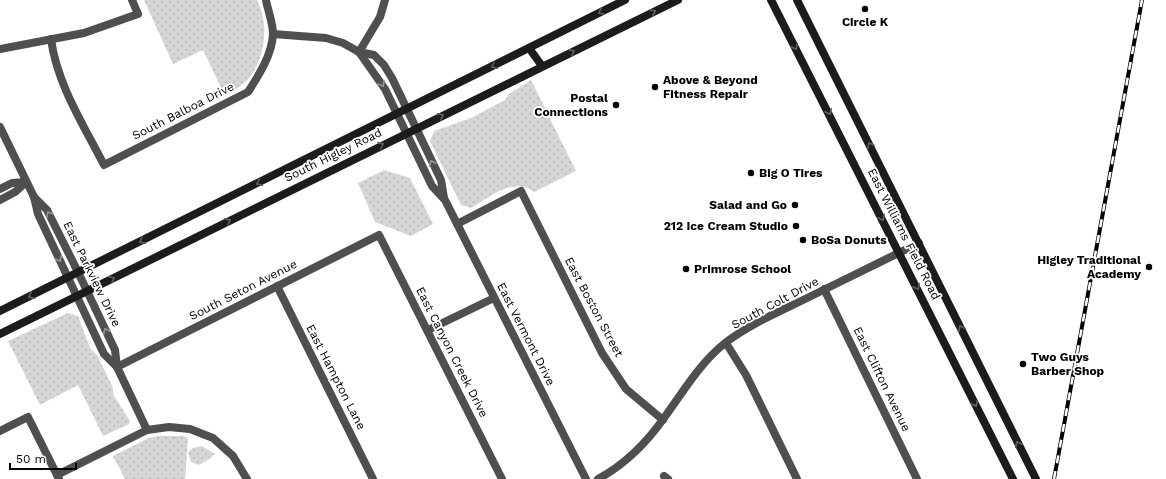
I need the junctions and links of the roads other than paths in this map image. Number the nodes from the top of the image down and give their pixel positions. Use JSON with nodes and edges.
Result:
{"nodes":[{"id":1,"x":132,"y":0,"type":"edge"},
{"id":2,"x":266,"y":0,"type":"edge"},
{"id":3,"x":385,"y":0,"type":"edge"},
{"id":4,"x":626,"y":0,"type":"edge"},
{"id":5,"x":678,"y":0,"type":"edge"},
{"id":6,"x":772,"y":0,"type":"edge"},
{"id":7,"x":797,"y":0,"type":"edge"},
{"id":8,"x":273,"y":34,"type":"junction"},
{"id":9,"x":50,"y":39,"type":"junction"},
{"id":10,"x":529,"y":48,"type":"junction"},
{"id":11,"x":0,"y":49,"type":"edge"},
{"id":12,"x":359,"y":52,"type":"junction"},
{"id":13,"x":542,"y":66,"type":"junction"},
{"id":14,"x":407,"y":110,"type":"junction"},
{"id":15,"x":397,"y":114,"type":"junction"},
{"id":16,"x":0,"y":128,"type":"edge"},
{"id":17,"x":415,"y":128,"type":"junction"},
{"id":18,"x":406,"y":133,"type":"junction"},
{"id":19,"x":26,"y":182,"type":"junction"},
{"id":20,"x":0,"y":189,"type":"edge"},
{"id":21,"x":34,"y":197,"type":"junction"},
{"id":22,"x":0,"y":200,"type":"edge"},
{"id":23,"x":445,"y":200,"type":"junction"},
{"id":24,"x":457,"y":224,"type":"junction"},
{"id":25,"x":379,"y":235,"type":"joint"},
{"id":26,"x":918,"y":243,"type":"junction"},
{"id":27,"x":900,"y":252,"type":"junction"},
{"id":28,"x":78,"y":272,"type":"junction"},
{"id":29,"x":68,"y":278,"type":"junction"},
{"id":30,"x":277,"y":286,"type":"junction"},
{"id":31,"x":824,"y":289,"type":"junction"},
{"id":32,"x":87,"y":291,"type":"junction"},
{"id":33,"x":77,"y":296,"type":"junction"},
{"id":34,"x":494,"y":298,"type":"junction"},
{"id":35,"x":0,"y":311,"type":"edge"},
{"id":36,"x":428,"y":330,"type":"junction"},
{"id":37,"x":0,"y":334,"type":"edge"},
{"id":38,"x":726,"y":343,"type":"junction"},
{"id":39,"x":117,"y":368,"type":"junction"},
{"id":40,"x":663,"y":420,"type":"junction"},
{"id":41,"x":147,"y":430,"type":"junction"},
{"id":42,"x":0,"y":431,"type":"edge"},
{"id":43,"x":58,"y":477,"type":"edge"},
{"id":44,"x":247,"y":479,"type":"edge"},
{"id":45,"x":374,"y":479,"type":"edge"},
{"id":46,"x":502,"y":479,"type":"edge"},
{"id":47,"x":586,"y":479,"type":"edge"},
{"id":48,"x":598,"y":479,"type":"edge"},
{"id":49,"x":796,"y":479,"type":"edge"},
{"id":50,"x":917,"y":479,"type":"edge"},
{"id":51,"x":1013,"y":479,"type":"edge"},
{"id":52,"x":1036,"y":479,"type":"edge"}],
"edges":[{"from":1,"to":9,"type":"street"},
{"from":2,"to":8,"type":"street"},
{"from":3,"to":12,"type":"street"},
{"from":4,"to":10,"type":"main road","name":"South Higley Road","one_way":true},
{"from":13,"to":5,"type":"main road","name":"South Higley Road","one_way":true},
{"from":6,"to":27,"type":"main road","name":"East Williams Field Road","one_way":true},
{"from":26,"to":7,"type":"main road","name":"East Williams Field Road","one_way":true},
{"from":8,"to":9,"type":"street","name":"South Balboa Drive"},
{"from":8,"to":12,"type":"street","name":"East Vermont Drive"},
{"from":9,"to":11,"type":"street"},
{"from":10,"to":13,"type":"main road"},
{"from":10,"to":14,"type":"main road","name":"South Higley Road","one_way":true},
{"from":12,"to":14,"type":"street","name":"East Vermont Drive"},
{"from":12,"to":15,"type":"street","name":"East Vermont Drive","one_way":true},
{"from":17,"to":13,"type":"main road","name":"South Higley Road","one_way":true},
{"from":14,"to":15,"type":"main road","name":"South Higley Road"},
{"from":14,"to":17,"type":"street","name":"East Vermont Drive"},
{"from":15,"to":18,"type":"street","name":"East Vermont Drive"},
{"from":15,"to":28,"type":"main road","name":"South Higley Road","one_way":true},
{"from":16,"to":19,"type":"street","name":"East Parkview Drive"},
{"from":17,"to":18,"type":"main road","name":"South Higley Road"},
{"from":23,"to":17,"type":"street","name":"East Vermont Drive","one_way":true},
{"from":18,"to":23,"type":"street","name":"East Vermont Drive"},
{"from":32,"to":18,"type":"main road","name":"South Higley Road","one_way":true},
{"from":19,"to":20,"type":"street"},
{"from":19,"to":21,"type":"street","name":"East Parkview Drive"},
{"from":19,"to":22,"type":"street"},
{"from":28,"to":21,"type":"street","name":"East Parkview Drive","one_way":true},
{"from":21,"to":29,"type":"street","name":"East Parkview Drive","one_way":true},
{"from":23,"to":24,"type":"street","name":"East Vermont Drive"},
{"from":24,"to":34,"type":"street","name":"East Vermont Drive"},
{"from":24,"to":40,"type":"street","name":"East Boston Street"},
{"from":25,"to":30,"type":"street","name":"South Seton Avenue"},
{"from":25,"to":36,"type":"street","name":"East Canyon Creek Drive"},
{"from":26,"to":27,"type":"street","name":"South Colt Drive"},
{"from":52,"to":26,"type":"main road","name":"East Williams Field Road","one_way":true},
{"from":27,"to":31,"type":"street","name":"South Colt Drive"},
{"from":27,"to":51,"type":"main road","name":"East Williams Field Road","one_way":true},
{"from":28,"to":29,"type":"main road","name":"South Higley Road"},
{"from":28,"to":32,"type":"street","name":"East Parkview Drive"},
{"from":29,"to":33,"type":"street","name":"East Parkview Drive"},
{"from":29,"to":35,"type":"main road","name":"South Higley Road","one_way":true},
{"from":30,"to":39,"type":"street","name":"South Seton Avenue"},
{"from":30,"to":45,"type":"street","name":"East Hampton Lane"},
{"from":31,"to":38,"type":"street","name":"South Colt Drive"},
{"from":31,"to":50,"type":"street","name":"East Clifton Avenue"},
{"from":32,"to":33,"type":"main road","name":"South Higley Road"},
{"from":39,"to":32,"type":"street","name":"East Parkview Drive","one_way":true},
{"from":33,"to":37,"type":"main road","name":"South Higley Road"},
{"from":33,"to":39,"type":"street","name":"East Parkview Drive"},
{"from":34,"to":36,"type":"street"},
{"from":34,"to":47,"type":"street","name":"East Vermont Drive"},
{"from":36,"to":46,"type":"street","name":"East Canyon Creek Drive"},
{"from":38,"to":40,"type":"street","name":"South Colt Drive"},
{"from":38,"to":49,"type":"street"},
{"from":39,"to":41,"type":"street","name":"East Parkview Drive"},
{"from":40,"to":48,"type":"street","name":"South Colt Drive"},
{"from":41,"to":43,"type":"street"},
{"from":41,"to":44,"type":"street"},
{"from":42,"to":43,"type":"street"}]}
